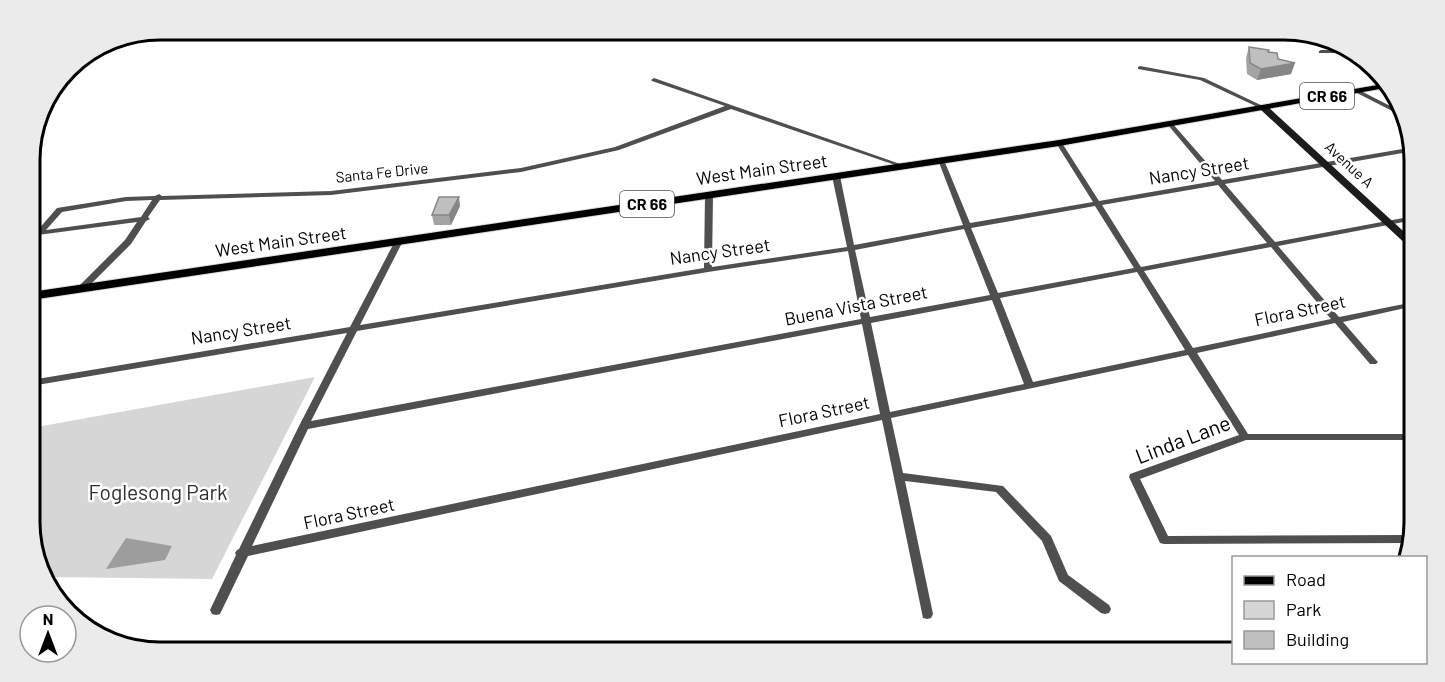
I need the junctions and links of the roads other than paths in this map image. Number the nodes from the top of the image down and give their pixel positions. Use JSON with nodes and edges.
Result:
{"nodes":[{"id":1,"x":1322,"y":52,"type":"dead end"},
{"id":2,"x":1334,"y":52,"type":"edge"},
{"id":3,"x":1140,"y":68,"type":"dead end"},
{"id":4,"x":654,"y":80,"type":"dead end"},
{"id":5,"x":1379,"y":87,"type":"edge"},
{"id":6,"x":1358,"y":91,"type":"junction"},
{"id":7,"x":729,"y":107,"type":"junction"},
{"id":8,"x":1264,"y":108,"type":"junction"},
{"id":9,"x":1392,"y":109,"type":"edge"},
{"id":10,"x":1170,"y":124,"type":"junction"},
{"id":11,"x":1059,"y":143,"type":"junction"},
{"id":12,"x":1403,"y":151,"type":"edge"},
{"id":13,"x":941,"y":160,"type":"junction"},
{"id":14,"x":903,"y":166,"type":"junction"},
{"id":15,"x":1328,"y":166,"type":"junction"},
{"id":16,"x":836,"y":176,"type":"junction"},
{"id":17,"x":1221,"y":184,"type":"junction"},
{"id":18,"x":709,"y":195,"type":"junction"},
{"id":19,"x":159,"y":196,"type":"junction"},
{"id":20,"x":1098,"y":204,"type":"junction"},
{"id":21,"x":146,"y":219,"type":"junction"},
{"id":22,"x":1404,"y":220,"type":"edge"},
{"id":23,"x":1389,"y":223,"type":"junction"},
{"id":24,"x":967,"y":226,"type":"junction"},
{"id":25,"x":41,"y":228,"type":"edge"},
{"id":26,"x":41,"y":233,"type":"edge"},
{"id":27,"x":1404,"y":237,"type":"edge"},
{"id":28,"x":399,"y":241,"type":"junction"},
{"id":29,"x":1272,"y":245,"type":"junction"},
{"id":30,"x":851,"y":248,"type":"junction"},
{"id":31,"x":708,"y":270,"type":"junction"},
{"id":32,"x":1139,"y":270,"type":"junction"},
{"id":33,"x":82,"y":288,"type":"junction"},
{"id":34,"x":41,"y":294,"type":"edge"},
{"id":35,"x":995,"y":296,"type":"junction"},
{"id":36,"x":1404,"y":306,"type":"edge"},
{"id":37,"x":1336,"y":320,"type":"junction"},
{"id":38,"x":867,"y":321,"type":"junction"},
{"id":39,"x":353,"y":329,"type":"junction"},
{"id":40,"x":1191,"y":352,"type":"junction"},
{"id":41,"x":1373,"y":362,"type":"dead end"},
{"id":42,"x":40,"y":381,"type":"edge"},
{"id":43,"x":1030,"y":386,"type":"junction"},
{"id":44,"x":885,"y":416,"type":"junction"},
{"id":45,"x":304,"y":426,"type":"junction"},
{"id":46,"x":1245,"y":437,"type":"junction"},
{"id":47,"x":1404,"y":437,"type":"edge"},
{"id":48,"x":898,"y":476,"type":"junction"},
{"id":49,"x":1403,"y":539,"type":"edge"},
{"id":50,"x":242,"y":553,"type":"junction"},
{"id":51,"x":1104,"y":609,"type":"dead end"},
{"id":52,"x":216,"y":610,"type":"dead end"},
{"id":53,"x":927,"y":614,"type":"dead end"}],
"edges":[{"from":1,"to":2,"type":"street"},
{"from":3,"to":8,"type":"street"},
{"from":4,"to":7,"type":"street"},
{"from":5,"to":6,"type":"main road","name":"West Main Street","number":"CR 66"},
{"from":6,"to":8,"type":"main road","name":"West Main Street","number":"CR 66"},
{"from":6,"to":9,"type":"street"},
{"from":7,"to":14,"type":"street"},
{"from":7,"to":19,"type":"street","name":"Santa Fe Drive"},
{"from":8,"to":10,"type":"main road","name":"West Main Street","number":"CR 66"},
{"from":8,"to":15,"type":"street","name":"Avenue A"},
{"from":10,"to":11,"type":"main road","name":"West Main Street","number":"CR 66"},
{"from":10,"to":17,"type":"street"},
{"from":11,"to":13,"type":"main road","name":"West Main Street","number":"CR 66"},
{"from":11,"to":20,"type":"street"},
{"from":12,"to":15,"type":"street","name":"Nancy Street"},
{"from":13,"to":14,"type":"main road","name":"West Main Street","number":"CR 66"},
{"from":13,"to":24,"type":"street"},
{"from":14,"to":16,"type":"main road","name":"West Main Street","number":"CR 66"},
{"from":15,"to":17,"type":"street","name":"Nancy Street"},
{"from":15,"to":23,"type":"street","name":"Avenue A"},
{"from":16,"to":18,"type":"main road","name":"West Main Street","number":"CR 66"},
{"from":16,"to":30,"type":"street"},
{"from":17,"to":20,"type":"street","name":"Nancy Street"},
{"from":17,"to":29,"type":"street"},
{"from":18,"to":28,"type":"main road","name":"West Main Street","number":"CR 66"},
{"from":18,"to":31,"type":"street"},
{"from":19,"to":21,"type":"street"},
{"from":19,"to":25,"type":"street","name":"Santa Fe Drive"},
{"from":20,"to":24,"type":"street","name":"Nancy Street"},
{"from":20,"to":32,"type":"street"},
{"from":21,"to":26,"type":"street"},
{"from":21,"to":33,"type":"street"},
{"from":22,"to":23,"type":"street","name":"Buena Vista Street"},
{"from":23,"to":27,"type":"street","name":"Avenue A"},
{"from":23,"to":29,"type":"street","name":"Buena Vista Street"},
{"from":24,"to":30,"type":"street","name":"Nancy Street"},
{"from":24,"to":35,"type":"street"},
{"from":28,"to":33,"type":"main road","name":"West Main Street","number":"CR 66"},
{"from":28,"to":39,"type":"street"},
{"from":29,"to":32,"type":"street","name":"Buena Vista Street"},
{"from":29,"to":37,"type":"street"},
{"from":30,"to":31,"type":"street","name":"Nancy Street"},
{"from":30,"to":38,"type":"street"},
{"from":31,"to":39,"type":"street","name":"Nancy Street"},
{"from":32,"to":35,"type":"street","name":"Buena Vista Street"},
{"from":32,"to":40,"type":"street"},
{"from":33,"to":34,"type":"main road","name":"West Main Street","number":"CR 66"},
{"from":35,"to":38,"type":"street","name":"Buena Vista Street"},
{"from":35,"to":43,"type":"street"},
{"from":36,"to":37,"type":"street","name":"Flora Street"},
{"from":37,"to":40,"type":"street","name":"Flora Street"},
{"from":37,"to":41,"type":"street"},
{"from":38,"to":44,"type":"street"},
{"from":38,"to":45,"type":"street","name":"Buena Vista Street"},
{"from":39,"to":42,"type":"street","name":"Nancy Street"},
{"from":39,"to":45,"type":"street"},
{"from":40,"to":43,"type":"street","name":"Flora Street"},
{"from":40,"to":46,"type":"street"},
{"from":43,"to":44,"type":"street","name":"Flora Street"},
{"from":44,"to":48,"type":"street"},
{"from":44,"to":50,"type":"street","name":"Flora Street"},
{"from":45,"to":50,"type":"street"},
{"from":46,"to":47,"type":"street","name":"Linda Lane"},
{"from":46,"to":49,"type":"street","name":"Linda Lane"},
{"from":48,"to":51,"type":"street"},
{"from":48,"to":53,"type":"street"},
{"from":50,"to":52,"type":"street"}]}
